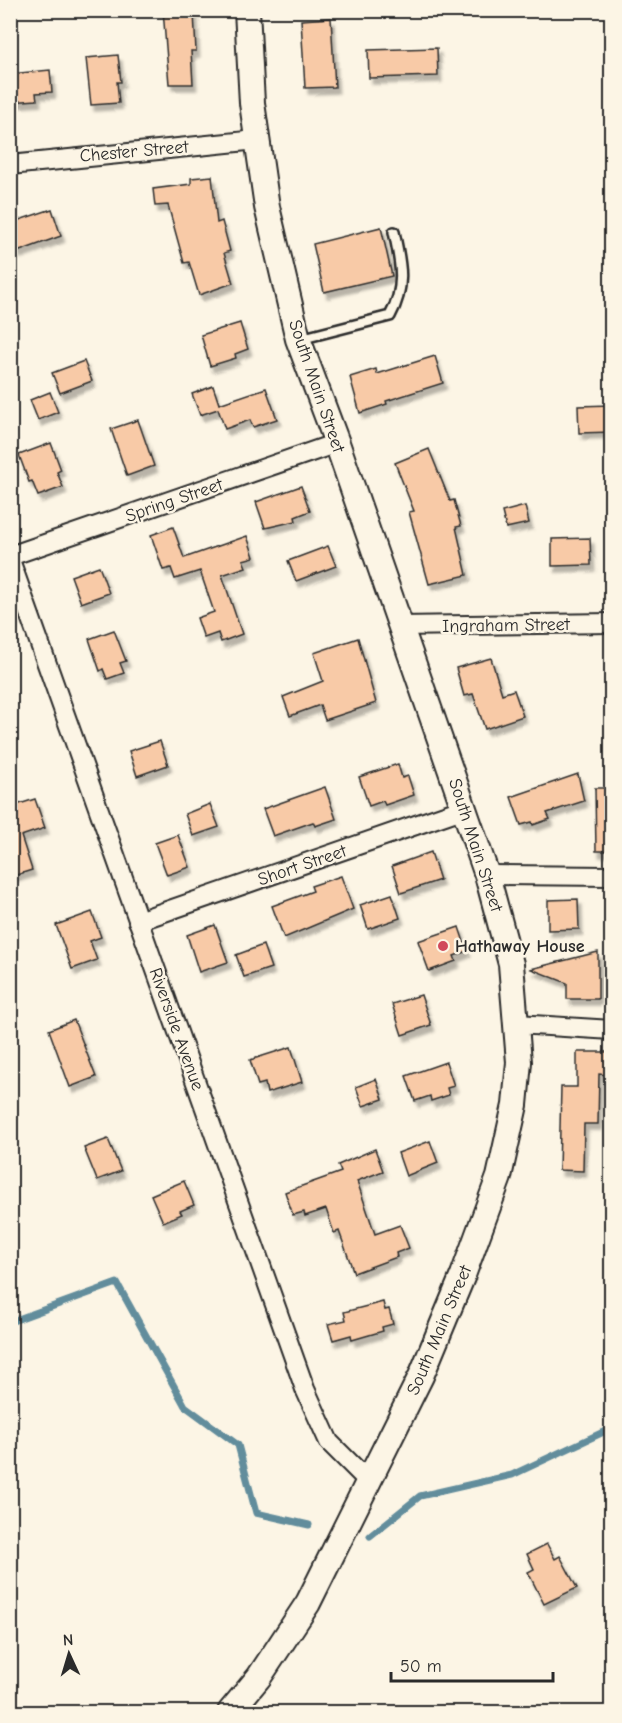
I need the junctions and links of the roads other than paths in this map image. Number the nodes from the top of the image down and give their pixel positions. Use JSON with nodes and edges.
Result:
{"nodes":[{"id":1,"x":247,"y":10,"type":"edge"},
{"id":2,"x":257,"y":140,"type":"junction"},
{"id":3,"x":10,"y":165,"type":"edge"},
{"id":4,"x":394,"y":232,"type":"dead end"},
{"id":5,"x":297,"y":339,"type":"junction"},
{"id":6,"x":337,"y":443,"type":"junction"},
{"id":7,"x":10,"y":558,"type":"edge"},
{"id":8,"x":612,"y":623,"type":"edge"},
{"id":9,"x":400,"y":626,"type":"junction"},
{"id":10,"x":465,"y":808,"type":"junction"},
{"id":11,"x":487,"y":875,"type":"junction"},
{"id":12,"x":612,"y":876,"type":"edge"},
{"id":13,"x":138,"y":921,"type":"junction"},
{"id":14,"x":517,"y":1024,"type":"junction"},
{"id":15,"x":612,"y":1030,"type":"edge"},
{"id":16,"x":369,"y":1482,"type":"junction"},
{"id":17,"x":230,"y":1713,"type":"edge"}],
"edges":[{"from":1,"to":2,"type":"main road","name":"South Main Street"},
{"from":2,"to":3,"type":"street","name":"Chester Street"},
{"from":2,"to":5,"type":"main road","name":"South Main Street"},
{"from":4,"to":5,"type":"lane"},
{"from":5,"to":6,"type":"main road","name":"South Main Street"},
{"from":6,"to":7,"type":"street","name":"Spring Street"},
{"from":6,"to":9,"type":"main road","name":"South Main Street"},
{"from":7,"to":13,"type":"street","name":"Riverside Avenue"},
{"from":8,"to":9,"type":"street","name":"Ingraham Street"},
{"from":9,"to":10,"type":"main road","name":"South Main Street"},
{"from":10,"to":11,"type":"main road","name":"South Main Street"},
{"from":10,"to":13,"type":"street","name":"Short Street"},
{"from":11,"to":12,"type":"street"},
{"from":11,"to":14,"type":"main road","name":"South Main Street"},
{"from":13,"to":16,"type":"street","name":"Riverside Avenue"},
{"from":14,"to":15,"type":"street"},
{"from":14,"to":16,"type":"main road","name":"South Main Street"},
{"from":16,"to":17,"type":"main road","name":"South Main Street"}]}
